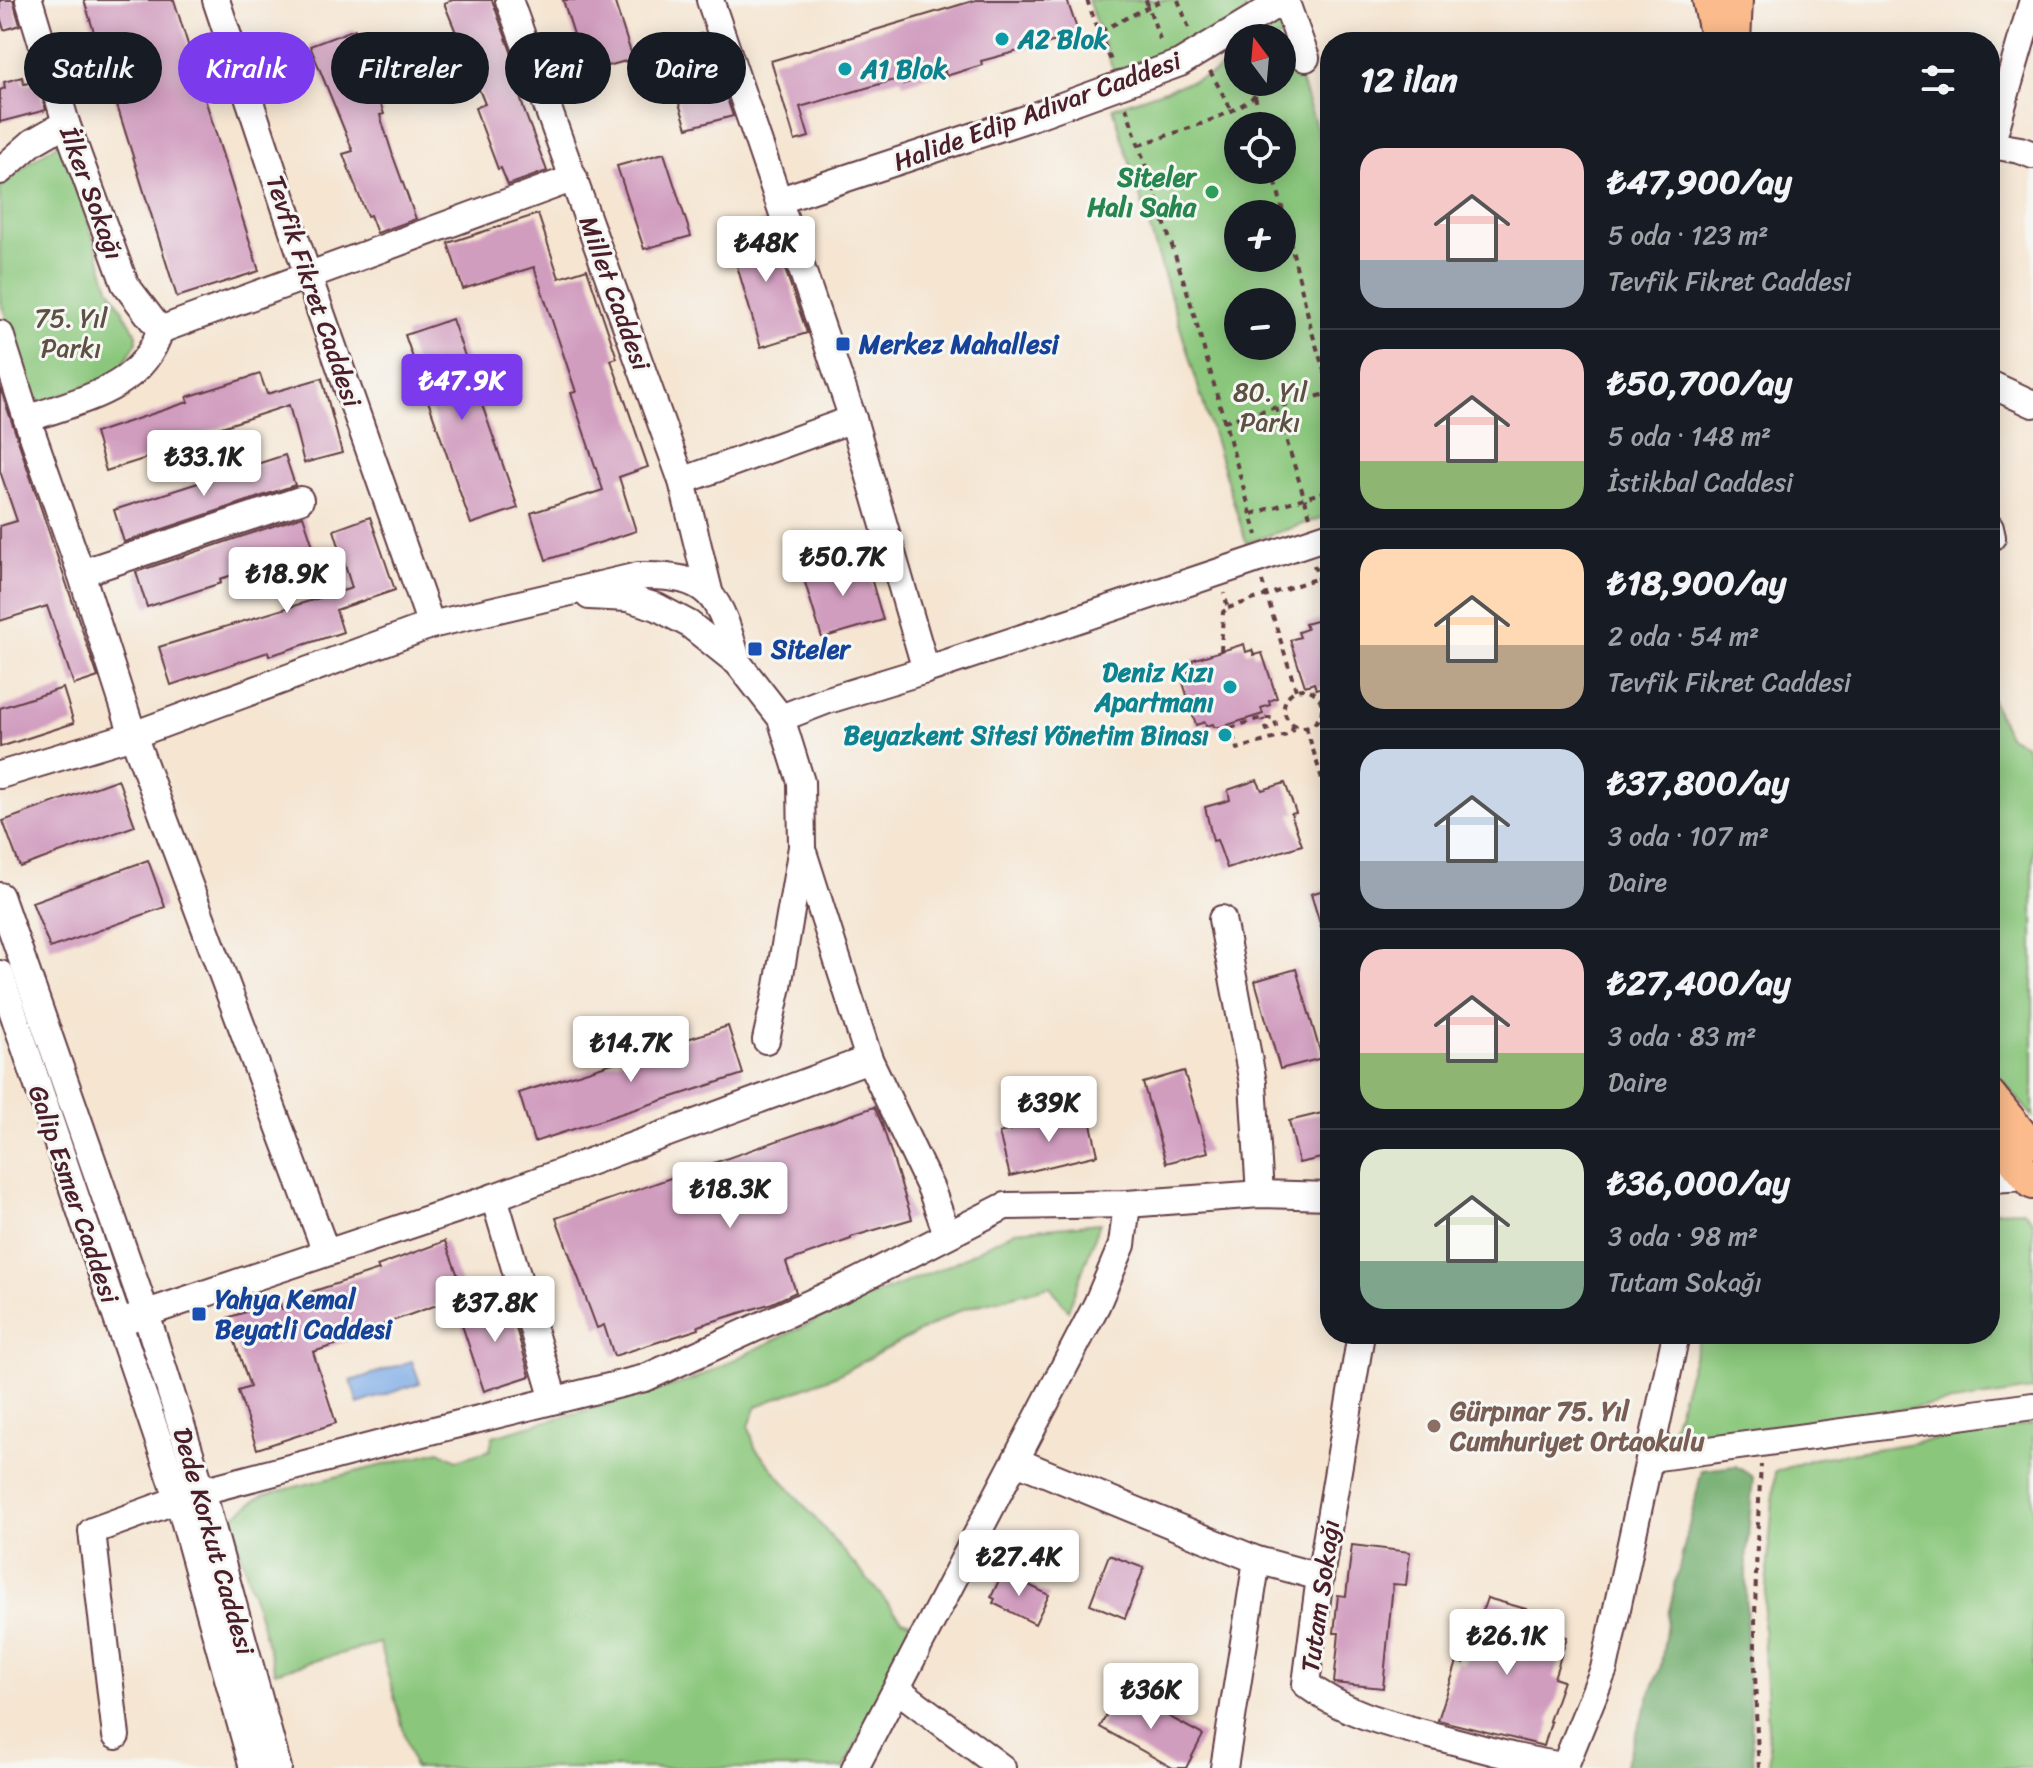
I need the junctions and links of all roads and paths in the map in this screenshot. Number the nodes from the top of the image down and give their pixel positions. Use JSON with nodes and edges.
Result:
{"nodes":[{"id":1,"x":29,"y":0,"type":"edge"},
{"id":2,"x":216,"y":0,"type":"edge"},
{"id":3,"x":509,"y":0,"type":"edge"},
{"id":4,"x":710,"y":0,"type":"edge"},
{"id":5,"x":1087,"y":0,"type":"edge"},
{"id":6,"x":1162,"y":0,"type":"edge"},
{"id":7,"x":1178,"y":0,"type":"edge"},
{"id":8,"x":1284,"y":0,"type":"edge"},
{"id":9,"x":2033,"y":0,"type":"edge"},
{"id":10,"x":1146,"y":3,"type":"edge"},
{"id":11,"x":1099,"y":32,"type":"junction"},
{"id":12,"x":1162,"y":45,"type":"dead end"},
{"id":13,"x":1306,"y":58,"type":"dead end"},
{"id":14,"x":1204,"y":62,"type":"junction"},
{"id":15,"x":1114,"y":69,"type":"dead end"},
{"id":16,"x":1255,"y":96,"type":"joint"},
{"id":17,"x":1124,"y":101,"type":"dead end"},
{"id":18,"x":1232,"y":111,"type":"junction"},
{"id":19,"x":1259,"y":112,"type":"edge"},
{"id":20,"x":2000,"y":113,"type":"edge"},
{"id":21,"x":66,"y":123,"type":"junction"},
{"id":22,"x":1140,"y":145,"type":"junction"},
{"id":23,"x":2000,"y":148,"type":"edge"},
{"id":24,"x":2033,"y":155,"type":"edge"},
{"id":25,"x":0,"y":171,"type":"edge"},
{"id":26,"x":574,"y":178,"type":"junction"},
{"id":27,"x":1276,"y":184,"type":"edge"},
{"id":28,"x":780,"y":200,"type":"junction"},
{"id":29,"x":308,"y":276,"type":"junction"},
{"id":30,"x":160,"y":330,"type":"junction"},
{"id":31,"x":0,"y":334,"type":"edge"},
{"id":32,"x":1320,"y":358,"type":"edge"},
{"id":33,"x":2000,"y":389,"type":"edge"},
{"id":34,"x":1320,"y":394,"type":"edge"},
{"id":35,"x":2033,"y":404,"type":"edge"},
{"id":36,"x":1276,"y":407,"type":"junction"},
{"id":37,"x":27,"y":419,"type":"junction"},
{"id":38,"x":853,"y":419,"type":"junction"},
{"id":39,"x":1224,"y":421,"type":"junction"},
{"id":40,"x":682,"y":481,"type":"junction"},
{"id":41,"x":1320,"y":493,"type":"edge"},
{"id":42,"x":1305,"y":498,"type":"junction"},
{"id":43,"x":300,"y":500,"type":"dead end"},
{"id":44,"x":1252,"y":514,"type":"junction"},
{"id":45,"x":1320,"y":528,"type":"edge"},
{"id":46,"x":1320,"y":533,"type":"edge"},
{"id":47,"x":1260,"y":546,"type":"dead end"},
{"id":48,"x":1312,"y":559,"type":"dead end"},
{"id":49,"x":81,"y":573,"type":"junction"},
{"id":50,"x":1260,"y":575,"type":"dead end"},
{"id":51,"x":1320,"y":576,"type":"edge"},
{"id":52,"x":1317,"y":577,"type":"junction"},
{"id":53,"x":1320,"y":586,"type":"edge"},
{"id":54,"x":1222,"y":587,"type":"dead end"},
{"id":55,"x":709,"y":591,"type":"junction"},
{"id":56,"x":1267,"y":595,"type":"junction"},
{"id":57,"x":545,"y":597,"type":"junction"},
{"id":58,"x":1228,"y":608,"type":"junction"},
{"id":59,"x":431,"y":625,"type":"junction"},
{"id":60,"x":1221,"y":651,"type":"dead end"},
{"id":61,"x":738,"y":663,"type":"junction"},
{"id":62,"x":926,"y":670,"type":"junction"},
{"id":63,"x":1296,"y":690,"type":"junction"},
{"id":64,"x":1320,"y":702,"type":"edge"},
{"id":65,"x":1320,"y":711,"type":"edge"},
{"id":66,"x":1284,"y":713,"type":"junction"},
{"id":67,"x":781,"y":718,"type":"junction"},
{"id":68,"x":1266,"y":718,"type":"junction"},
{"id":69,"x":1292,"y":724,"type":"junction"},
{"id":70,"x":1306,"y":727,"type":"junction"},
{"id":71,"x":1274,"y":728,"type":"junction"},
{"id":72,"x":133,"y":735,"type":"junction"},
{"id":73,"x":1320,"y":772,"type":"edge"},
{"id":74,"x":0,"y":775,"type":"edge"},
{"id":75,"x":802,"y":847,"type":"junction"},
{"id":76,"x":0,"y":896,"type":"edge"},
{"id":77,"x":1222,"y":919,"type":"dead end"},
{"id":78,"x":0,"y":974,"type":"edge"},
{"id":79,"x":766,"y":1040,"type":"dead end"},
{"id":80,"x":869,"y":1059,"type":"junction"},
{"id":81,"x":2000,"y":1126,"type":"edge"},
{"id":82,"x":2032,"y":1171,"type":"edge"},
{"id":83,"x":2000,"y":1177,"type":"edge"},
{"id":84,"x":1260,"y":1194,"type":"junction"},
{"id":85,"x":1320,"y":1196,"type":"edge"},
{"id":86,"x":494,"y":1197,"type":"junction"},
{"id":87,"x":1127,"y":1204,"type":"junction"},
{"id":88,"x":947,"y":1234,"type":"junction"},
{"id":89,"x":326,"y":1252,"type":"junction"},
{"id":90,"x":146,"y":1314,"type":"junction"},
{"id":91,"x":118,"y":1322,"type":"junction"},
{"id":92,"x":1359,"y":1344,"type":"edge"},
{"id":93,"x":1674,"y":1344,"type":"edge"},
{"id":94,"x":554,"y":1400,"type":"junction"},
{"id":95,"x":2033,"y":1406,"type":"edge"},
{"id":96,"x":1763,"y":1443,"type":"junction"},
{"id":97,"x":1651,"y":1458,"type":"junction"},
{"id":98,"x":1016,"y":1461,"type":"junction"},
{"id":99,"x":190,"y":1495,"type":"junction"},
{"id":100,"x":1257,"y":1560,"type":"junction"},
{"id":101,"x":1320,"y":1577,"type":"junction"},
{"id":102,"x":897,"y":1689,"type":"junction"},
{"id":103,"x":116,"y":1736,"type":"dead end"},
{"id":104,"x":1564,"y":1767,"type":"edge"},
{"id":105,"x":253,"y":1768,"type":"edge"},
{"id":106,"x":278,"y":1768,"type":"edge"},
{"id":107,"x":855,"y":1768,"type":"edge"},
{"id":108,"x":1002,"y":1768,"type":"edge"},
{"id":109,"x":1224,"y":1768,"type":"edge"},
{"id":110,"x":1759,"y":1768,"type":"edge"}],
"edges":[{"from":1,"to":21,"type":"street","name":"İlker Sokağı"},
{"from":2,"to":29,"type":"street","name":"Tevfik Fikret Caddesi"},
{"from":3,"to":26,"type":"street","name":"Millet Caddesi"},
{"from":4,"to":28,"type":"street"},
{"from":5,"to":11,"type":"path"},
{"from":6,"to":10,"type":"path"},
{"from":7,"to":14,"type":"path"},
{"from":8,"to":13,"type":"street"},
{"from":8,"to":14,"type":"street","name":"Halide Edip Adıvar Caddesi"},
{"from":9,"to":20,"type":"street"},
{"from":10,"to":11,"type":"path"},
{"from":10,"to":12,"type":"path"},
{"from":11,"to":15,"type":"path"},
{"from":14,"to":18,"type":"path"},
{"from":14,"to":28,"type":"street","name":"Halide Edip Adıvar Caddesi"},
{"from":16,"to":18,"type":"path"},
{"from":16,"to":19,"type":"path"},
{"from":17,"to":22,"type":"path"},
{"from":18,"to":22,"type":"path"},
{"from":21,"to":25,"type":"street"},
{"from":21,"to":30,"type":"street","name":"İlker Sokağı"},
{"from":22,"to":39,"type":"path"},
{"from":23,"to":24,"type":"street"},
{"from":26,"to":29,"type":"street"},
{"from":26,"to":40,"type":"street","name":"Millet Caddesi"},
{"from":27,"to":32,"type":"path"},
{"from":28,"to":38,"type":"street"},
{"from":29,"to":30,"type":"street"},
{"from":29,"to":59,"type":"street","name":"Tevfik Fikret Caddesi"},
{"from":30,"to":37,"type":"street"},
{"from":31,"to":37,"type":"street"},
{"from":33,"to":35,"type":"street"},
{"from":34,"to":36,"type":"path"},
{"from":36,"to":39,"type":"path"},
{"from":36,"to":42,"type":"path"},
{"from":37,"to":49,"type":"street"},
{"from":38,"to":40,"type":"street"},
{"from":38,"to":62,"type":"street"},
{"from":39,"to":44,"type":"path"},
{"from":40,"to":55,"type":"street","name":"Millet Caddesi"},
{"from":41,"to":42,"type":"path"},
{"from":42,"to":44,"type":"path"},
{"from":42,"to":45,"type":"path"},
{"from":43,"to":49,"type":"street"},
{"from":44,"to":47,"type":"path"},
{"from":46,"to":62,"type":"street"},
{"from":48,"to":52,"type":"path"},
{"from":49,"to":72,"type":"street"},
{"from":50,"to":56,"type":"path"},
{"from":51,"to":52,"type":"path"},
{"from":52,"to":53,"type":"path"},
{"from":52,"to":56,"type":"path"},
{"from":54,"to":58,"type":"path"},
{"from":55,"to":57,"type":"street"},
{"from":55,"to":61,"type":"street","name":"Millet Caddesi"},
{"from":56,"to":58,"type":"path"},
{"from":56,"to":63,"type":"path"},
{"from":57,"to":59,"type":"street"},
{"from":57,"to":61,"type":"street"},
{"from":58,"to":60,"type":"path"},
{"from":59,"to":72,"type":"street"},
{"from":61,"to":67,"type":"street"},
{"from":62,"to":67,"type":"street"},
{"from":63,"to":64,"type":"path"},
{"from":63,"to":66,"type":"path"},
{"from":65,"to":70,"type":"path"},
{"from":66,"to":68,"type":"path"},
{"from":66,"to":69,"type":"path"},
{"from":67,"to":75,"type":"street"},
{"from":68,"to":69,"type":"path"},
{"from":68,"to":71,"type":"path"},
{"from":68,"to":71,"type":"path"},
{"from":69,"to":70,"type":"path"},
{"from":69,"to":71,"type":"path"},
{"from":70,"to":73,"type":"path"},
{"from":72,"to":74,"type":"street"},
{"from":72,"to":89,"type":"street"},
{"from":75,"to":79,"type":"street"},
{"from":75,"to":80,"type":"street"},
{"from":76,"to":90,"type":"street","name":"Dede Korkut Caddesi"},
{"from":77,"to":84,"type":"street"},
{"from":78,"to":91,"type":"street","name":"Galip Esmer Caddesi"},
{"from":80,"to":86,"type":"street"},
{"from":80,"to":88,"type":"street"},
{"from":81,"to":82,"type":"main road"},
{"from":82,"to":83,"type":"street"},
{"from":84,"to":85,"type":"street"},
{"from":84,"to":87,"type":"street"},
{"from":86,"to":89,"type":"street"},
{"from":86,"to":94,"type":"street"},
{"from":87,"to":88,"type":"street"},
{"from":87,"to":98,"type":"street"},
{"from":88,"to":94,"type":"street"},
{"from":89,"to":90,"type":"street"},
{"from":90,"to":91,"type":"street"},
{"from":90,"to":99,"type":"street","name":"Dede Korkut Caddesi"},
{"from":91,"to":99,"type":"street","name":"Dede Korkut Caddesi"},
{"from":92,"to":101,"type":"street","name":"Tutam Sokağı"},
{"from":93,"to":97,"type":"street"},
{"from":94,"to":99,"type":"street"},
{"from":95,"to":96,"type":"street"},
{"from":96,"to":97,"type":"street"},
{"from":96,"to":110,"type":"path"},
{"from":97,"to":104,"type":"street"},
{"from":98,"to":100,"type":"street"},
{"from":98,"to":102,"type":"street"},
{"from":99,"to":103,"type":"street"},
{"from":99,"to":105,"type":"street","name":"Dede Korkut Caddesi"},
{"from":99,"to":106,"type":"street","name":"Dede Korkut Caddesi"},
{"from":100,"to":101,"type":"street"},
{"from":100,"to":109,"type":"street"},
{"from":101,"to":104,"type":"street","name":"Tutam Sokağı"},
{"from":102,"to":107,"type":"street"},
{"from":102,"to":108,"type":"street"}]}
